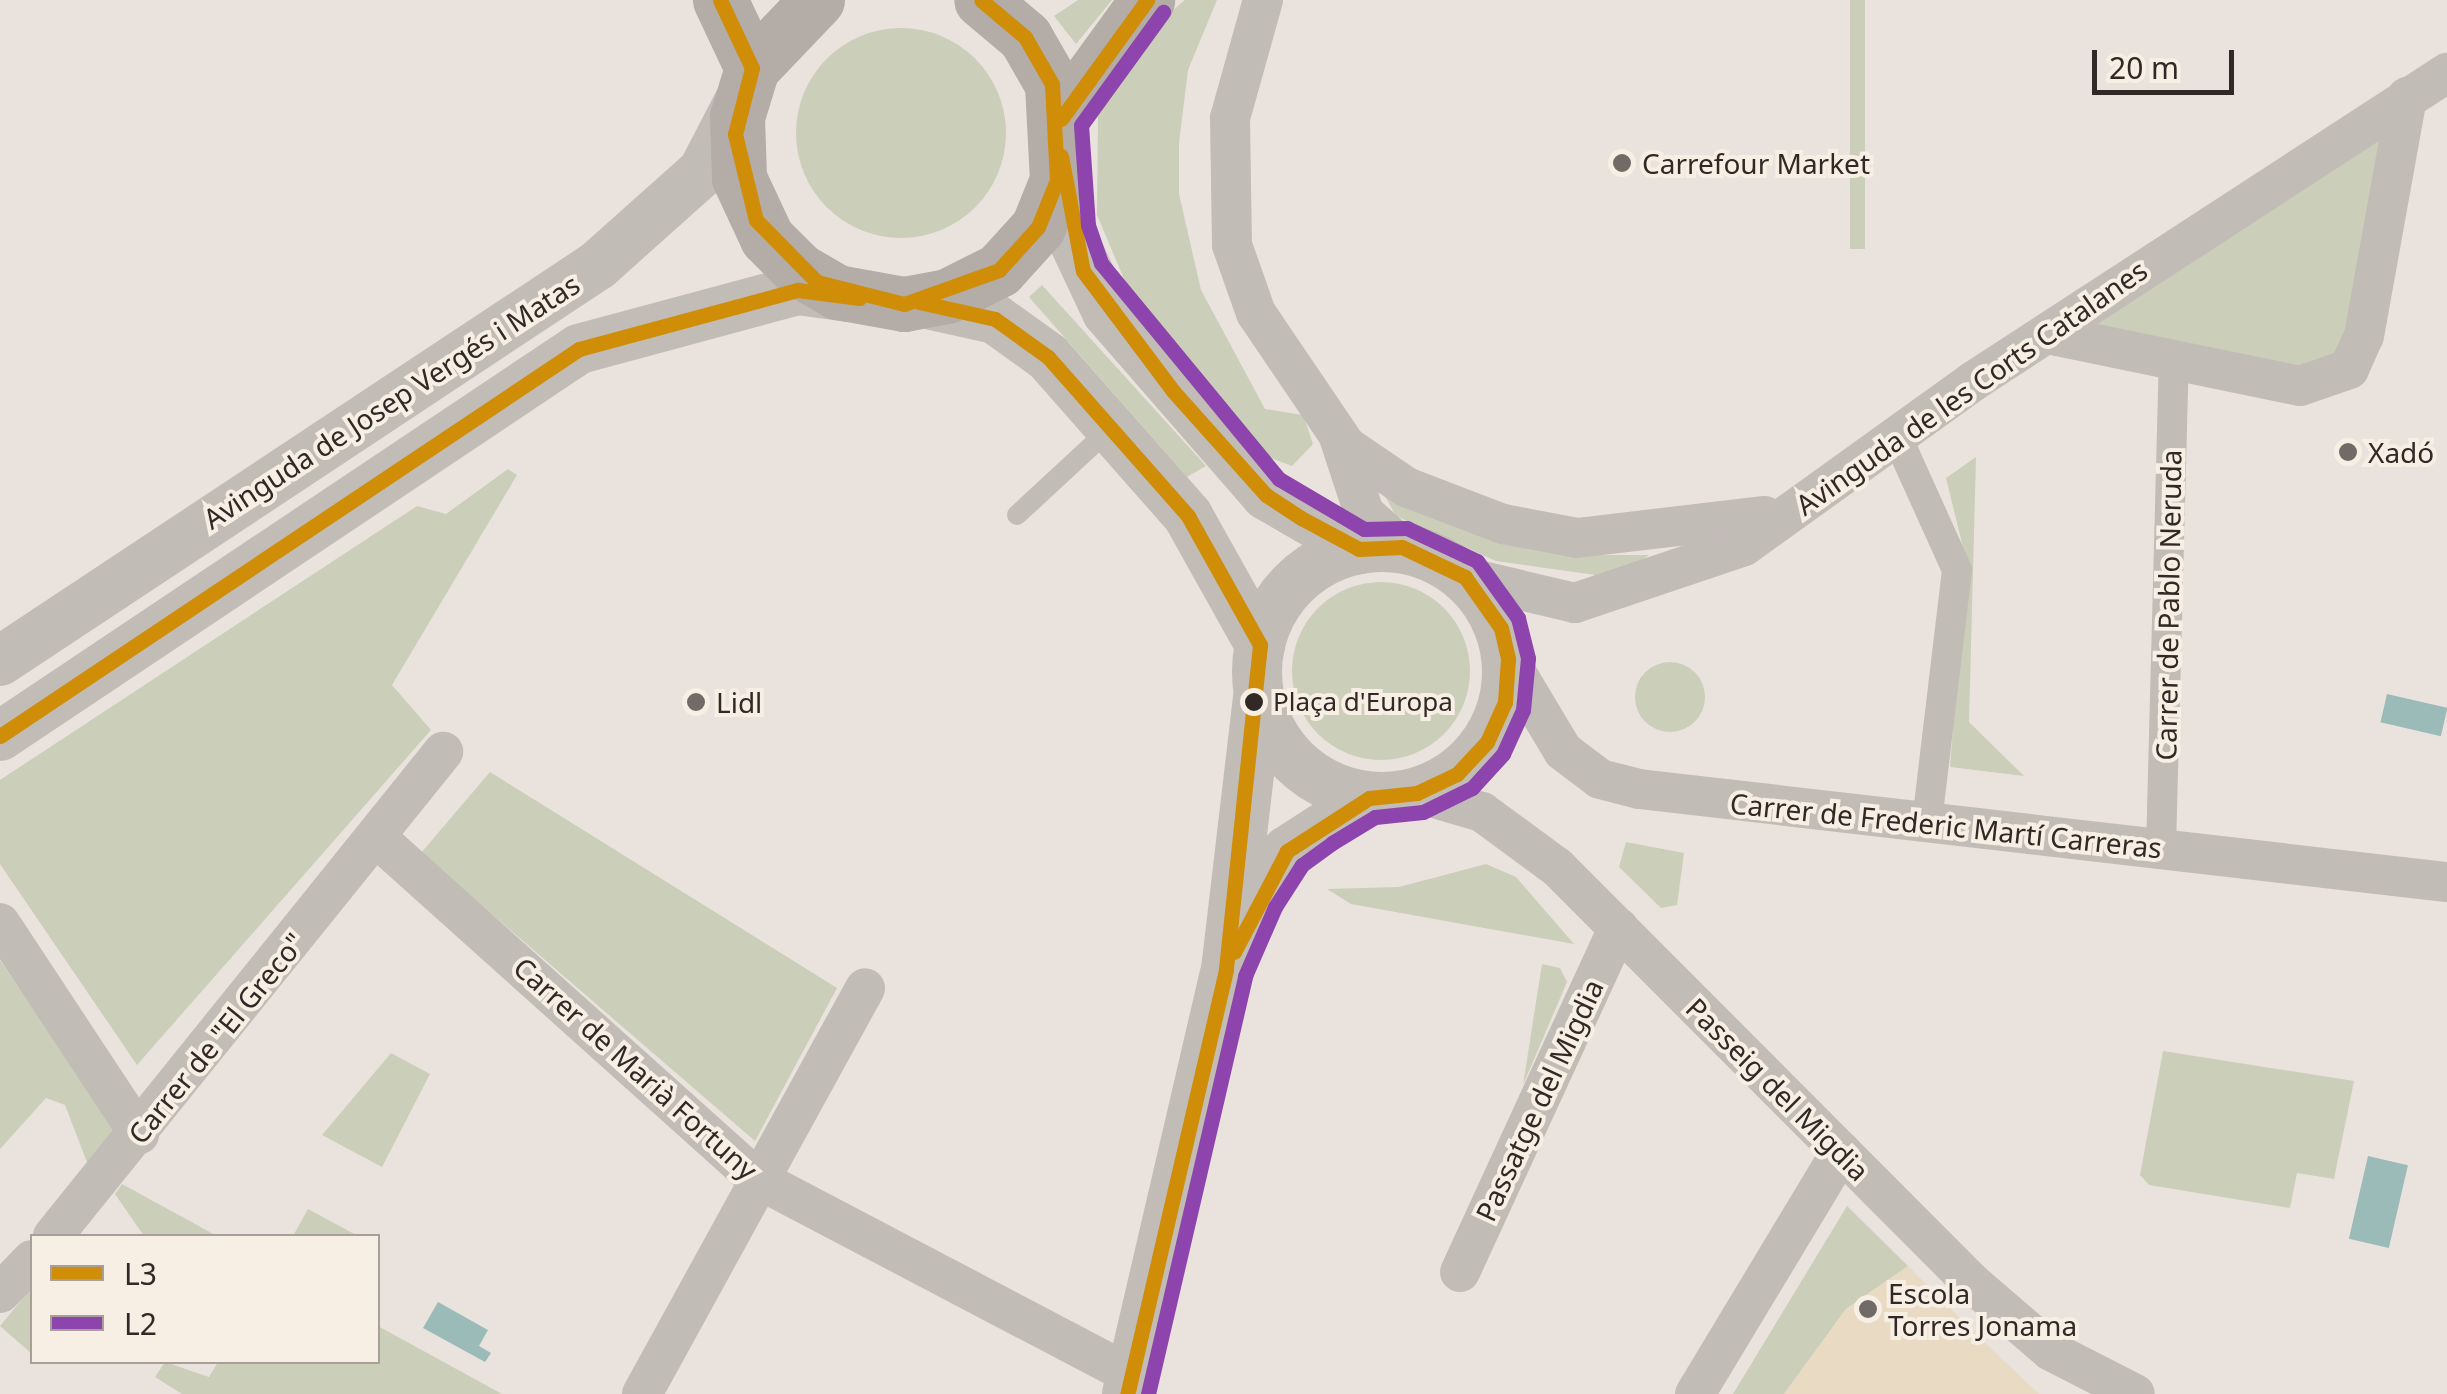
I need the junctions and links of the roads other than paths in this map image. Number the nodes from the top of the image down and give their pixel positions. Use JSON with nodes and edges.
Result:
{"nodes":[{"id":1,"x":720,"y":0,"type":"edge"},
{"id":2,"x":816,"y":0,"type":"edge"},
{"id":3,"x":1148,"y":0,"type":"edge"},
{"id":4,"x":1263,"y":0,"type":"edge"},
{"id":5,"x":985,"y":1,"type":"edge"},
{"id":6,"x":2447,"y":73,"type":"edge"},
{"id":7,"x":746,"y":84,"type":"junction"},
{"id":8,"x":2407,"y":97,"type":"junction"},
{"id":9,"x":1061,"y":137,"type":"junction"},
{"id":10,"x":858,"y":298,"type":"junction"},
{"id":11,"x":919,"y":302,"type":"junction"},
{"id":12,"x":2047,"y":334,"type":"junction"},
{"id":13,"x":2174,"y":360,"type":"junction"},
{"id":14,"x":1113,"y":427,"type":"junction"},
{"id":15,"x":1339,"y":437,"type":"junction"},
{"id":16,"x":1897,"y":437,"type":"junction"},
{"id":17,"x":1814,"y":493,"type":"junction"},
{"id":18,"x":1017,"y":515,"type":"dead end"},
{"id":19,"x":1380,"y":548,"type":"junction"},
{"id":20,"x":1465,"y":576,"type":"junction"},
{"id":21,"x":1260,"y":646,"type":"junction"},
{"id":22,"x":1508,"y":659,"type":"junction"},
{"id":23,"x":0,"y":661,"type":"edge"},
{"id":24,"x":1258,"y":698,"type":"junction"},
{"id":25,"x":0,"y":736,"type":"edge"},
{"id":26,"x":443,"y":752,"type":"dead end"},
{"id":27,"x":1418,"y":793,"type":"junction"},
{"id":28,"x":1368,"y":798,"type":"junction"},
{"id":29,"x":1928,"y":822,"type":"junction"},
{"id":30,"x":378,"y":838,"type":"junction"},
{"id":31,"x":2161,"y":849,"type":"junction"},
{"id":32,"x":2447,"y":882,"type":"edge"},
{"id":33,"x":0,"y":923,"type":"edge"},
{"id":34,"x":1618,"y":928,"type":"junction"},
{"id":35,"x":1226,"y":970,"type":"junction"},
{"id":36,"x":865,"y":988,"type":"dead end"},
{"id":37,"x":139,"y":1134,"type":"junction"},
{"id":38,"x":1841,"y":1152,"type":"junction"},
{"id":39,"x":756,"y":1178,"type":"junction"},
{"id":40,"x":56,"y":1234,"type":"edge"},
{"id":41,"x":30,"y":1262,"type":"edge"},
{"id":42,"x":1460,"y":1272,"type":"dead end"},
{"id":43,"x":0,"y":1293,"type":"edge"},
{"id":44,"x":1129,"y":1384,"type":"edge"},
{"id":45,"x":642,"y":1394,"type":"edge"},
{"id":46,"x":1695,"y":1394,"type":"edge"},
{"id":47,"x":2135,"y":1394,"type":"edge"}],
"edges":[{"from":1,"to":7,"type":"main road"},
{"from":2,"to":7,"type":"main road"},
{"from":3,"to":9,"type":"main road"},
{"from":4,"to":15,"type":"street"},
{"from":5,"to":9,"type":"main road"},
{"from":6,"to":8,"type":"street","name":"Avinguda de les Corts Catalanes"},
{"from":7,"to":10,"type":"main road"},
{"from":7,"to":23,"type":"street","name":"Avinguda de Josep Vergés i Matas"},
{"from":8,"to":12,"type":"street","name":"Avinguda de les Corts Catalanes"},
{"from":8,"to":13,"type":"street"},
{"from":9,"to":11,"type":"main road"},
{"from":9,"to":19,"type":"street"},
{"from":10,"to":11,"type":"main road"},
{"from":10,"to":25,"type":"street"},
{"from":11,"to":14,"type":"street"},
{"from":12,"to":13,"type":"street"},
{"from":12,"to":16,"type":"street","name":"Avinguda de les Corts Catalanes"},
{"from":13,"to":31,"type":"street","name":"Carrer de Pablo Neruda"},
{"from":14,"to":18,"type":"lane"},
{"from":14,"to":21,"type":"street"},
{"from":15,"to":17,"type":"street"},
{"from":15,"to":19,"type":"street"},
{"from":16,"to":17,"type":"street","name":"Avinguda de les Corts Catalanes"},
{"from":16,"to":29,"type":"street"},
{"from":17,"to":20,"type":"street","name":"Avinguda de les Corts Catalanes"},
{"from":19,"to":20,"type":"street"},
{"from":19,"to":21,"type":"street"},
{"from":20,"to":22,"type":"street"},
{"from":21,"to":24,"type":"street"},
{"from":22,"to":27,"type":"street"},
{"from":22,"to":29,"type":"street","name":"Carrer de Frederic Martí Carreras"},
{"from":24,"to":28,"type":"street"},
{"from":24,"to":35,"type":"street"},
{"from":26,"to":30,"type":"street","name":"Carrer de \"El Greco\""},
{"from":27,"to":28,"type":"street"},
{"from":27,"to":34,"type":"street","name":"Passeig del Migdia"},
{"from":28,"to":35,"type":"street"},
{"from":29,"to":31,"type":"street","name":"Carrer de Frederic Martí Carreras"},
{"from":30,"to":37,"type":"street","name":"Carrer de \"El Greco\""},
{"from":30,"to":39,"type":"street","name":"Carrer de Marià Fortuny"},
{"from":31,"to":32,"type":"street","name":"Carrer de Frederic Martí Carreras"},
{"from":33,"to":37,"type":"street"},
{"from":34,"to":38,"type":"street","name":"Passeig del Migdia"},
{"from":34,"to":42,"type":"street","name":"Passatge del Migdia"},
{"from":35,"to":44,"type":"street"},
{"from":36,"to":39,"type":"street"},
{"from":37,"to":40,"type":"street","name":"Carrer de \"El Greco\""},
{"from":38,"to":46,"type":"street"},
{"from":38,"to":47,"type":"street","name":"Passeig del Migdia"},
{"from":39,"to":44,"type":"street","name":"Carrer de Marià Fortuny"},
{"from":39,"to":45,"type":"street"},
{"from":41,"to":43,"type":"street"}]}
